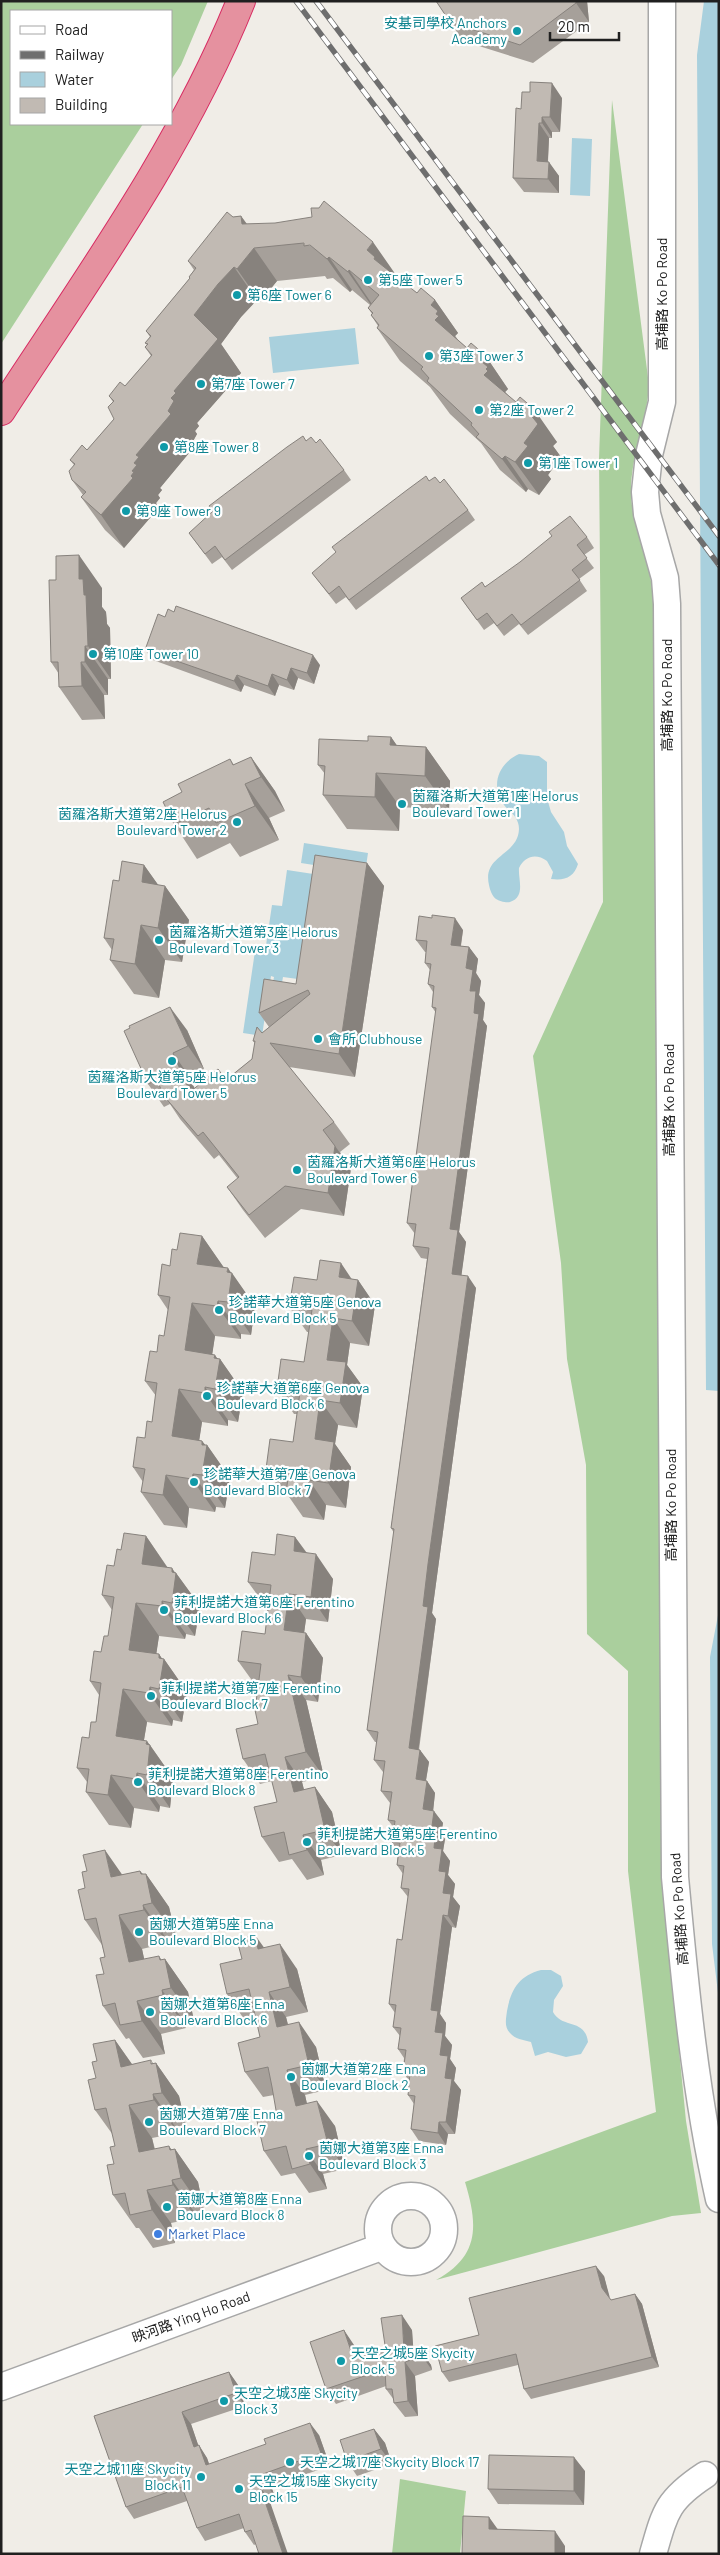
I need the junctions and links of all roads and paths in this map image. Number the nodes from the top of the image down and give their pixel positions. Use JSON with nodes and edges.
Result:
{"nodes":[{"id":1,"x":241,"y":1,"type":"edge"},
{"id":2,"x":662,"y":1,"type":"edge"},
{"id":3,"x":1,"y":411,"type":"edge"},
{"id":4,"x":719,"y":2199,"type":"edge"},
{"id":5,"x":381,"y":2247,"type":"dead end"},
{"id":6,"x":1,"y":2387,"type":"edge"},
{"id":7,"x":705,"y":2475,"type":"dead end"},
{"id":8,"x":653,"y":2554,"type":"edge"}],
"edges":[{"from":1,"to":3,"type":"highway"},
{"from":2,"to":4,"type":"street","name":"高埔路 Ko Po Road"},
{"from":5,"to":6,"type":"street","name":"映河路 Ying Ho Road"},
{"from":7,"to":8,"type":"street"}]}
